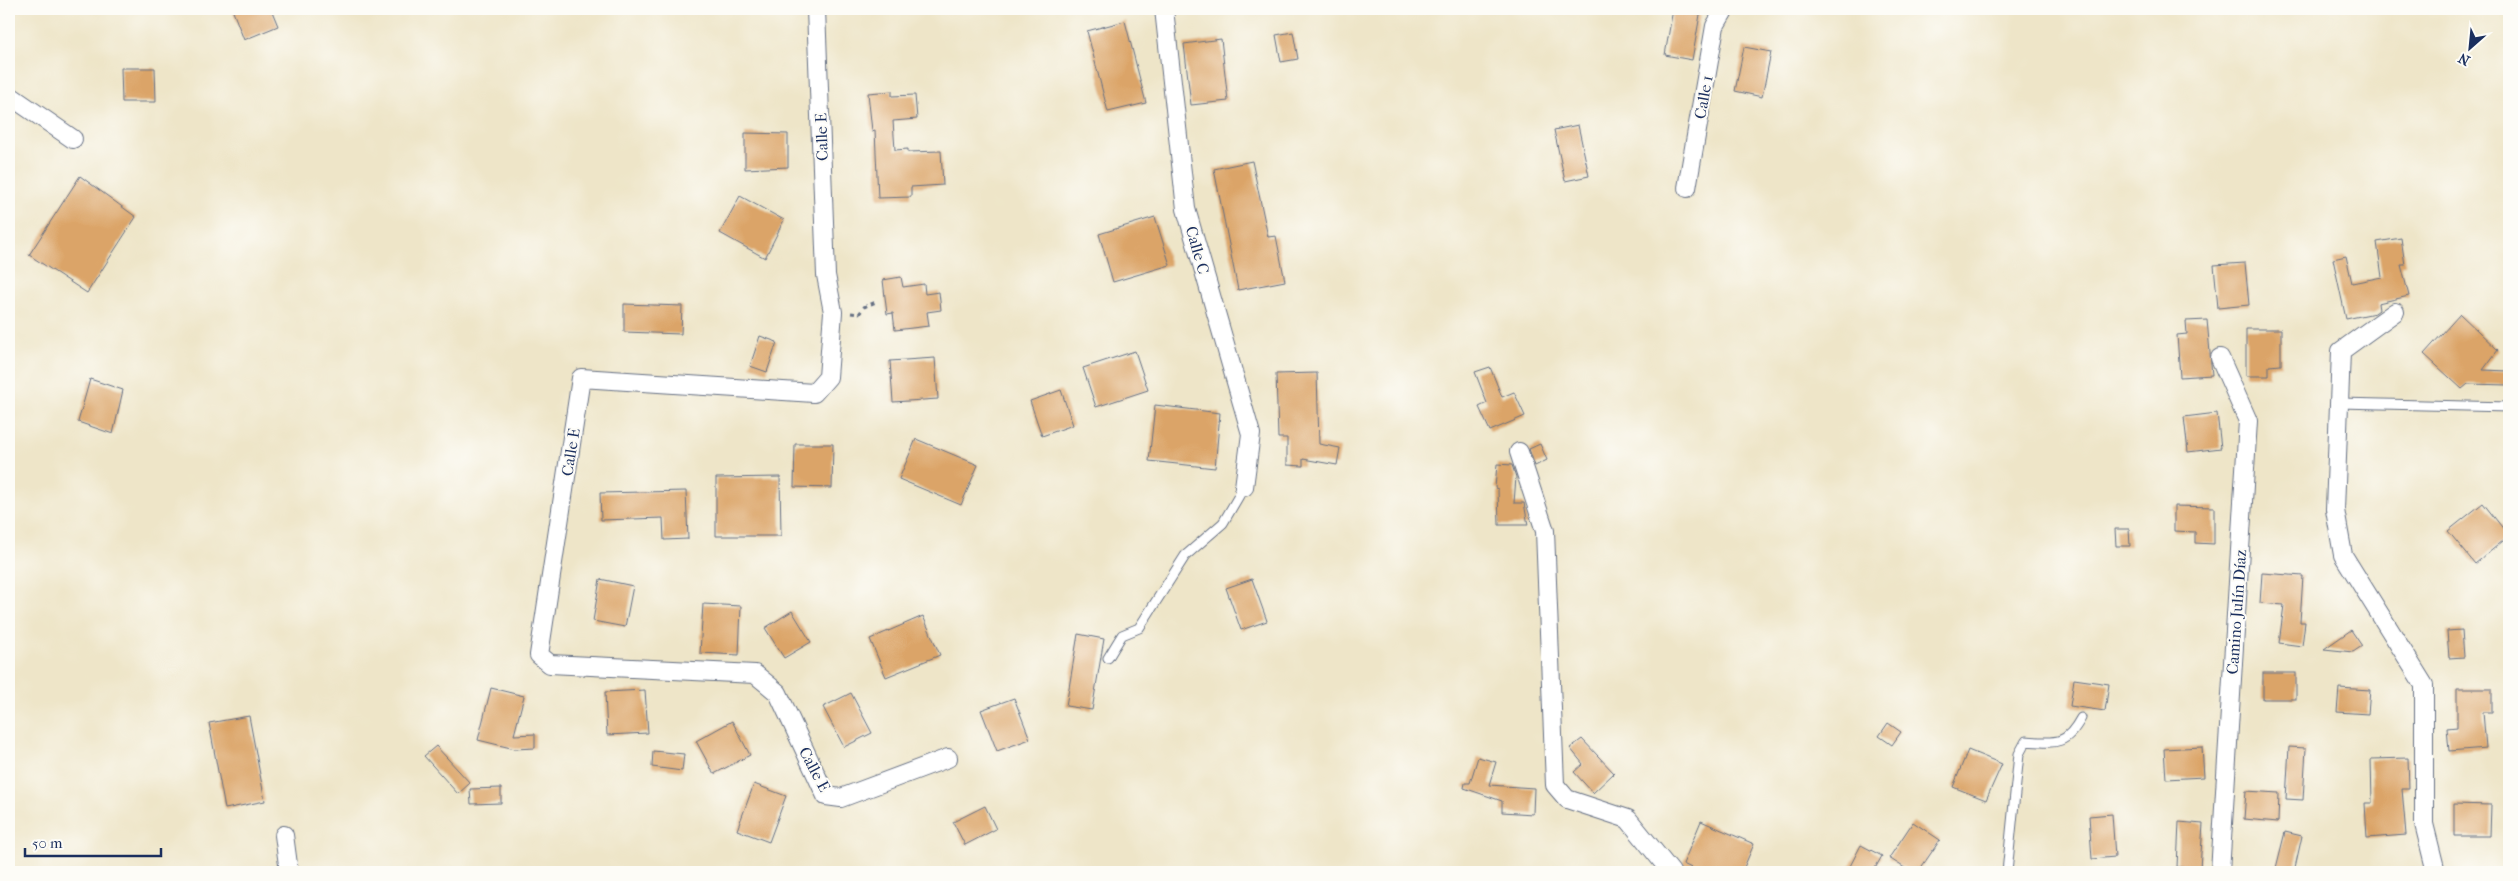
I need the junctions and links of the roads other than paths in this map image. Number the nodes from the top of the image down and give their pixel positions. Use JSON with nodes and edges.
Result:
{"nodes":[{"id":1,"x":816,"y":9,"type":"edge"},
{"id":2,"x":1164,"y":9,"type":"edge"},
{"id":3,"x":1725,"y":9,"type":"edge"},
{"id":4,"x":9,"y":96,"type":"edge"},
{"id":5,"x":73,"y":139,"type":"dead end"},
{"id":6,"x":1687,"y":188,"type":"dead end"},
{"id":7,"x":2395,"y":312,"type":"dead end"},
{"id":8,"x":2220,"y":358,"type":"dead end"},
{"id":9,"x":2339,"y":403,"type":"junction"},
{"id":10,"x":2509,"y":407,"type":"edge"},
{"id":11,"x":1519,"y":452,"type":"dead end"},
{"id":12,"x":1244,"y":487,"type":"joint"},
{"id":13,"x":1108,"y":658,"type":"dead end"},
{"id":14,"x":2081,"y":718,"type":"dead end"},
{"id":15,"x":948,"y":758,"type":"dead end"},
{"id":16,"x":284,"y":835,"type":"dead end"},
{"id":17,"x":289,"y":872,"type":"edge"},
{"id":18,"x":1671,"y":872,"type":"edge"},
{"id":19,"x":2007,"y":872,"type":"edge"},
{"id":20,"x":2220,"y":872,"type":"edge"},
{"id":21,"x":2436,"y":872,"type":"edge"}],
"edges":[{"from":1,"to":15,"type":"street","name":"Calle E"},
{"from":2,"to":12,"type":"street","name":"Calle C"},
{"from":3,"to":6,"type":"street","name":"Calle 1"},
{"from":4,"to":5,"type":"street"},
{"from":7,"to":9,"type":"street"},
{"from":8,"to":20,"type":"street","name":"Camino Julín Díaz"},
{"from":9,"to":10,"type":"lane"},
{"from":9,"to":21,"type":"street"},
{"from":11,"to":18,"type":"street"},
{"from":12,"to":13,"type":"lane"},
{"from":14,"to":19,"type":"lane"},
{"from":16,"to":17,"type":"street"}]}
